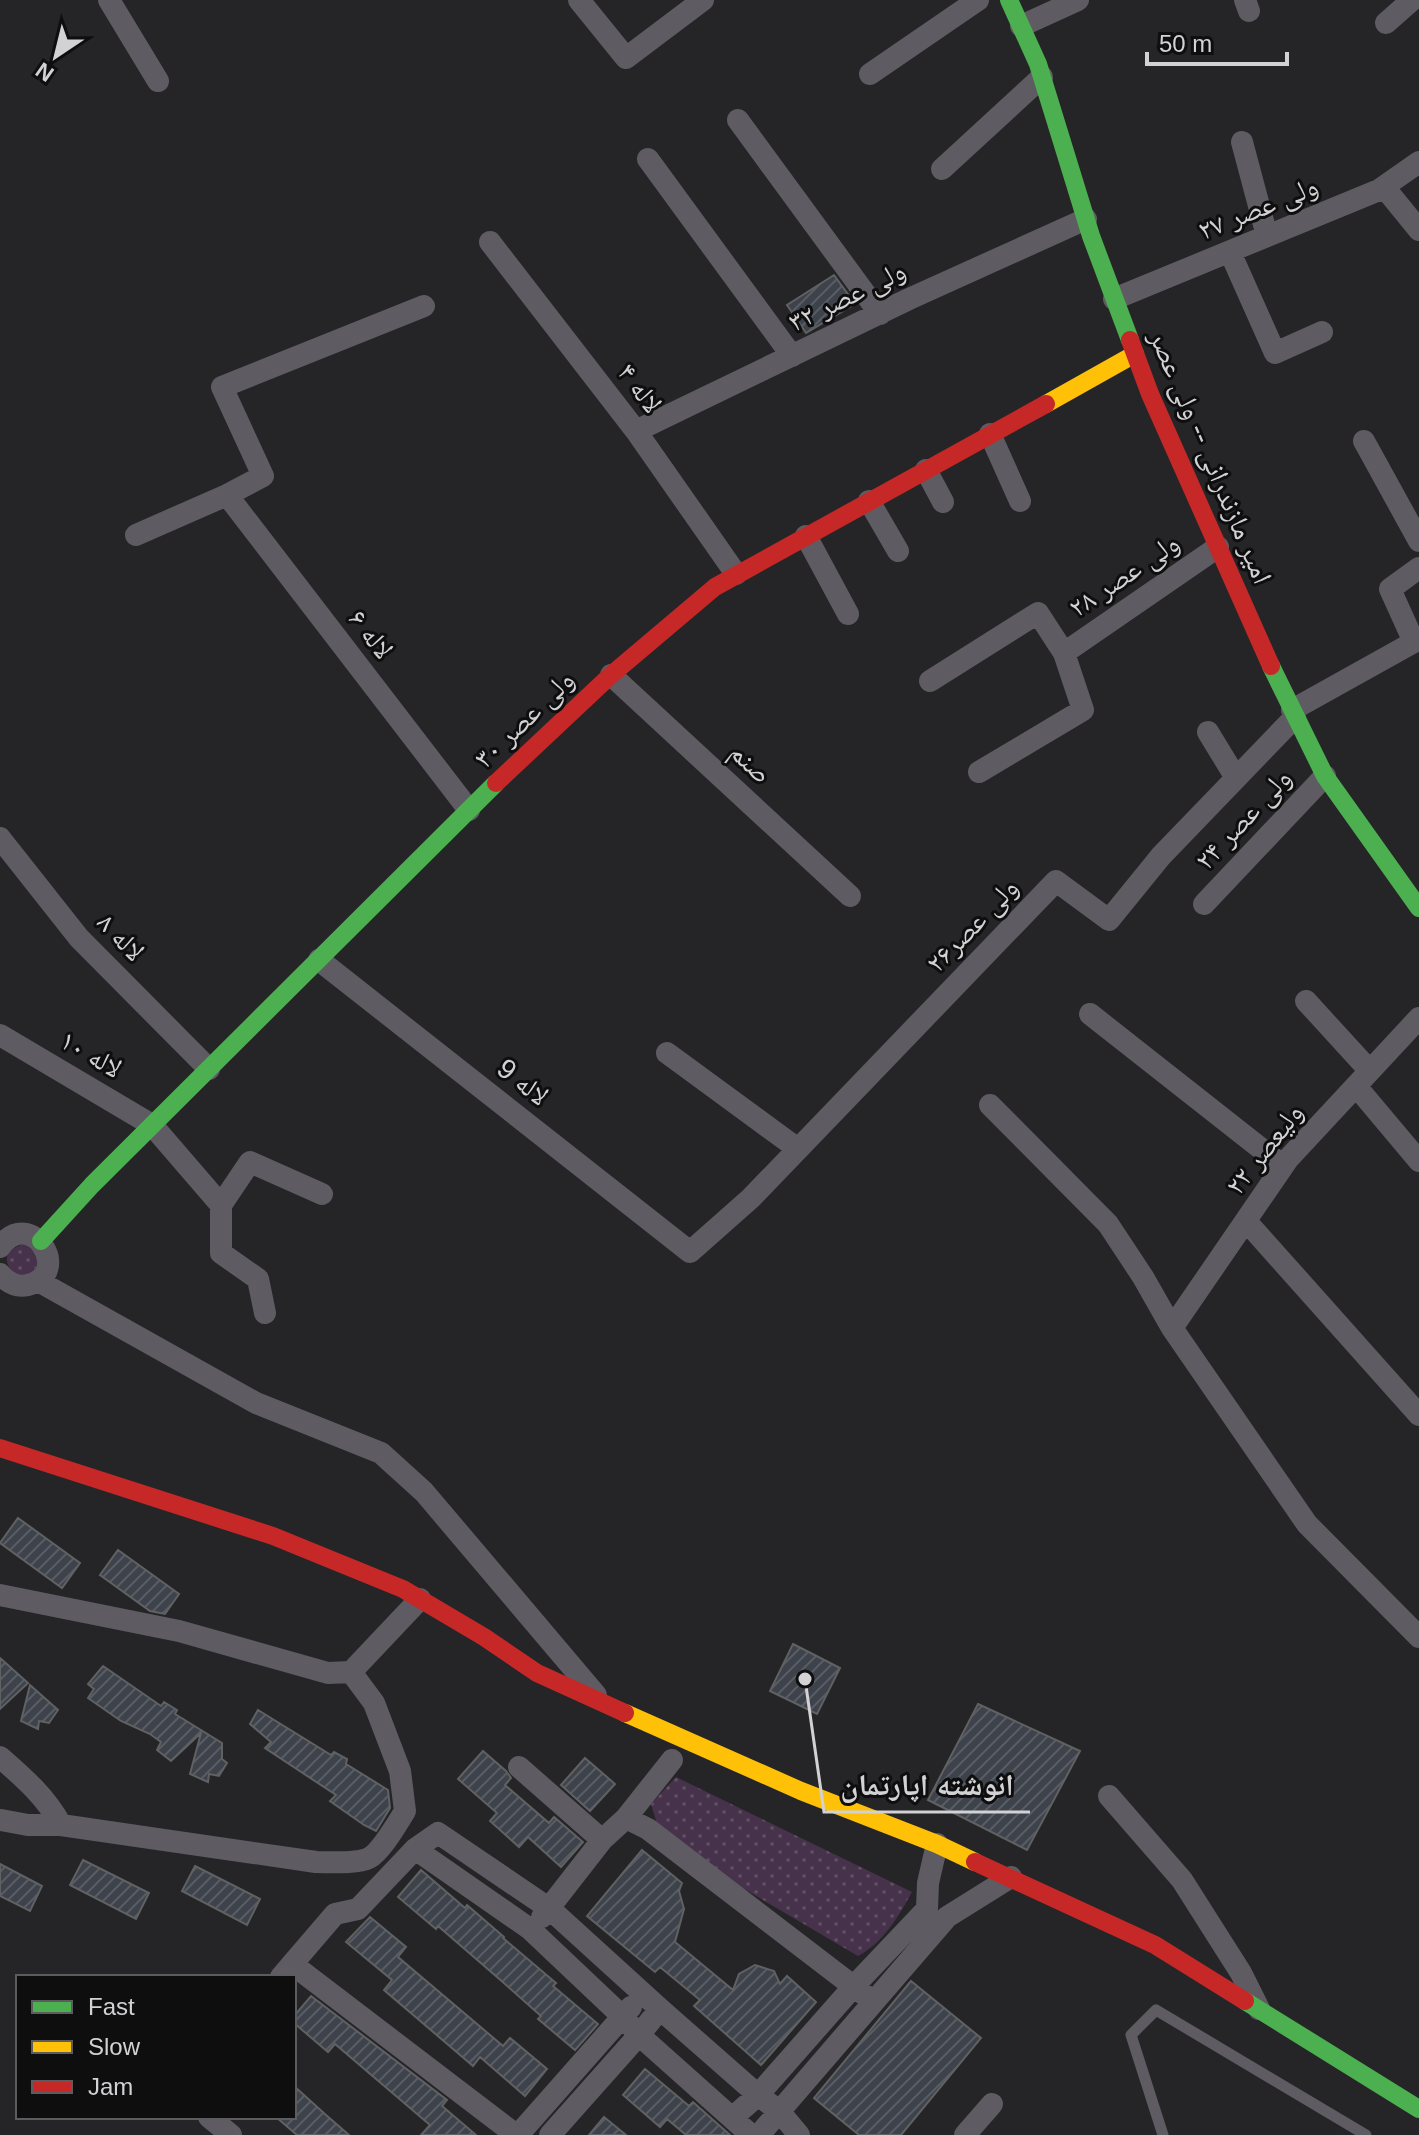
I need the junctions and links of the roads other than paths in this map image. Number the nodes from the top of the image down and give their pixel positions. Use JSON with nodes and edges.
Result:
{"nodes":[{"id":1,"x":109,"y":0,"type":"edge"},
{"id":2,"x":579,"y":0,"type":"edge"},
{"id":3,"x":703,"y":0,"type":"edge"},
{"id":4,"x":978,"y":0,"type":"edge"},
{"id":5,"x":1009,"y":0,"type":"edge"},
{"id":6,"x":1078,"y":0,"type":"edge"},
{"id":7,"x":1412,"y":0,"type":"edge"},
{"id":8,"x":1386,"y":23,"type":"dead end"},
{"id":9,"x":1021,"y":26,"type":"junction"},
{"id":10,"x":870,"y":74,"type":"dead end"},
{"id":11,"x":1042,"y":77,"type":"junction"},
{"id":12,"x":158,"y":81,"type":"dead end"},
{"id":13,"x":738,"y":120,"type":"dead end"},
{"id":14,"x":1242,"y":142,"type":"dead end"},
{"id":15,"x":648,"y":159,"type":"dead end"},
{"id":16,"x":1419,"y":162,"type":"edge"},
{"id":17,"x":942,"y":169,"type":"dead end"},
{"id":18,"x":1384,"y":187,"type":"junction"},
{"id":19,"x":1086,"y":219,"type":"junction"},
{"id":20,"x":1419,"y":230,"type":"edge"},
{"id":21,"x":1267,"y":236,"type":"junction"},
{"id":22,"x":490,"y":242,"type":"dead end"},
{"id":23,"x":1230,"y":252,"type":"junction"},
{"id":24,"x":1114,"y":299,"type":"junction"},
{"id":25,"x":424,"y":306,"type":"dead end"},
{"id":26,"x":880,"y":314,"type":"junction"},
{"id":27,"x":1322,"y":332,"type":"dead end"},
{"id":28,"x":1135,"y":354,"type":"junction"},
{"id":29,"x":792,"y":356,"type":"junction"},
{"id":30,"x":636,"y":431,"type":"junction"},
{"id":31,"x":990,"y":434,"type":"junction"},
{"id":32,"x":1364,"y":441,"type":"dead end"},
{"id":33,"x":926,"y":470,"type":"junction"},
{"id":34,"x":227,"y":495,"type":"junction"},
{"id":35,"x":869,"y":501,"type":"junction"},
{"id":36,"x":1020,"y":501,"type":"dead end"},
{"id":37,"x":943,"y":502,"type":"dead end"},
{"id":38,"x":136,"y":535,"type":"dead end"},
{"id":39,"x":806,"y":536,"type":"junction"},
{"id":40,"x":1419,"y":541,"type":"edge"},
{"id":41,"x":1218,"y":547,"type":"junction"},
{"id":42,"x":898,"y":551,"type":"dead end"},
{"id":43,"x":1419,"y":568,"type":"edge"},
{"id":44,"x":736,"y":574,"type":"junction"},
{"id":45,"x":848,"y":614,"type":"dead end"},
{"id":46,"x":1417,"y":647,"type":"edge"},
{"id":47,"x":1064,"y":653,"type":"junction"},
{"id":48,"x":611,"y":675,"type":"junction"},
{"id":49,"x":930,"y":681,"type":"dead end"},
{"id":50,"x":1294,"y":713,"type":"junction"},
{"id":51,"x":1208,"y":732,"type":"dead end"},
{"id":52,"x":979,"y":772,"type":"dead end"},
{"id":53,"x":1325,"y":776,"type":"junction"},
{"id":54,"x":1236,"y":778,"type":"junction"},
{"id":55,"x":469,"y":810,"type":"junction"},
{"id":56,"x":0,"y":838,"type":"edge"},
{"id":57,"x":850,"y":896,"type":"dead end"},
{"id":58,"x":1204,"y":904,"type":"dead end"},
{"id":59,"x":1419,"y":908,"type":"edge"},
{"id":60,"x":319,"y":960,"type":"junction"},
{"id":61,"x":1306,"y":1001,"type":"dead end"},
{"id":62,"x":1090,"y":1014,"type":"dead end"},
{"id":63,"x":1419,"y":1018,"type":"edge"},
{"id":64,"x":0,"y":1035,"type":"edge"},
{"id":65,"x":667,"y":1053,"type":"dead end"},
{"id":66,"x":209,"y":1069,"type":"junction"},
{"id":67,"x":1363,"y":1078,"type":"junction"},
{"id":68,"x":990,"y":1105,"type":"dead end"},
{"id":69,"x":152,"y":1125,"type":"junction"},
{"id":70,"x":798,"y":1149,"type":"junction"},
{"id":71,"x":1419,"y":1161,"type":"edge"},
{"id":72,"x":1283,"y":1166,"type":"junction"},
{"id":73,"x":322,"y":1194,"type":"dead end"},
{"id":74,"x":221,"y":1205,"type":"junction"},
{"id":75,"x":1246,"y":1221,"type":"junction"},
{"id":76,"x":41,"y":1241,"type":"junction"},
{"id":77,"x":0,"y":1247,"type":"edge"},
{"id":78,"x":690,"y":1252,"type":"joint"},
{"id":79,"x":0,"y":1274,"type":"edge"},
{"id":80,"x":38,"y":1281,"type":"junction"},
{"id":81,"x":265,"y":1313,"type":"dead end"},
{"id":82,"x":1172,"y":1328,"type":"junction"},
{"id":83,"x":1419,"y":1415,"type":"edge"},
{"id":84,"x":0,"y":1448,"type":"edge"},
{"id":85,"x":0,"y":1595,"type":"edge"},
{"id":86,"x":420,"y":1599,"type":"junction"},
{"id":87,"x":1419,"y":1637,"type":"edge"},
{"id":88,"x":351,"y":1672,"type":"junction"},
{"id":89,"x":602,"y":1702,"type":"junction"},
{"id":90,"x":0,"y":1757,"type":"edge"},
{"id":91,"x":672,"y":1760,"type":"dead end"},
{"id":92,"x":519,"y":1767,"type":"dead end"},
{"id":93,"x":1109,"y":1796,"type":"dead end"},
{"id":94,"x":626,"y":1818,"type":"junction"},
{"id":95,"x":1,"y":1820,"type":"edge"},
{"id":96,"x":61,"y":1825,"type":"junction"},
{"id":97,"x":602,"y":1840,"type":"junction"},
{"id":98,"x":937,"y":1844,"type":"junction"},
{"id":99,"x":415,"y":1849,"type":"junction"},
{"id":100,"x":1011,"y":1877,"type":"junction"},
{"id":101,"x":550,"y":1909,"type":"junction"},
{"id":102,"x":530,"y":1929,"type":"junction"},
{"id":103,"x":286,"y":1971,"type":"edge"},
{"id":104,"x":296,"y":1978,"type":"edge"},
{"id":105,"x":854,"y":1986,"type":"junction"},
{"id":106,"x":642,"y":1992,"type":"junction"},
{"id":107,"x":874,"y":2002,"type":"junction"},
{"id":108,"x":660,"y":2009,"type":"junction"},
{"id":109,"x":1260,"y":2010,"type":"junction"},
{"id":110,"x":623,"y":2017,"type":"junction"},
{"id":111,"x":639,"y":2035,"type":"junction"},
{"id":112,"x":758,"y":2095,"type":"junction"},
{"id":113,"x":992,"y":2104,"type":"dead end"},
{"id":114,"x":1419,"y":2109,"type":"edge"},
{"id":115,"x":779,"y":2111,"type":"junction"},
{"id":116,"x":732,"y":2118,"type":"junction"},
{"id":117,"x":211,"y":2119,"type":"edge"},
{"id":118,"x":231,"y":2135,"type":"edge"},
{"id":119,"x":517,"y":2135,"type":"edge"},
{"id":120,"x":550,"y":2135,"type":"edge"},
{"id":121,"x":751,"y":2135,"type":"edge"},
{"id":122,"x":759,"y":2135,"type":"edge"},
{"id":123,"x":799,"y":2135,"type":"edge"},
{"id":124,"x":965,"y":2135,"type":"edge"},
{"id":125,"x":1163,"y":2135,"type":"edge"},
{"id":126,"x":1366,"y":2135,"type":"edge"}],
"edges":[{"from":1,"to":12,"type":"street"},
{"from":2,"to":3,"type":"street"},
{"from":4,"to":10,"type":"street"},
{"from":5,"to":9,"type":"street","name":"امیر مازندرانی -- ولی عصر"},
{"from":6,"to":9,"type":"street"},
{"from":7,"to":8,"type":"street"},
{"from":9,"to":11,"type":"street","name":"امیر مازندرانی -- ولی عصر"},
{"from":11,"to":17,"type":"street"},
{"from":11,"to":19,"type":"street","name":"امیر مازندرانی -- ولی عصر"},
{"from":13,"to":26,"type":"street"},
{"from":14,"to":21,"type":"street"},
{"from":15,"to":29,"type":"street"},
{"from":16,"to":18,"type":"street","name":"ولی عصر ۲۷"},
{"from":18,"to":20,"type":"street"},
{"from":18,"to":21,"type":"street","name":"ولی عصر ۲۷"},
{"from":19,"to":24,"type":"street","name":"امیر مازندرانی -- ولی عصر"},
{"from":19,"to":26,"type":"street","name":"ولی عصر ۳۲"},
{"from":21,"to":23,"type":"street","name":"ولی عصر ۲۷"},
{"from":22,"to":30,"type":"street","name":"لاله ۴"},
{"from":23,"to":24,"type":"street","name":"ولی عصر ۲۷"},
{"from":23,"to":27,"type":"street"},
{"from":24,"to":28,"type":"street","name":"امیر مازندرانی -- ولی عصر"},
{"from":25,"to":34,"type":"street"},
{"from":26,"to":29,"type":"street","name":"ولی عصر ۳۲"},
{"from":28,"to":31,"type":"street","name":"ولی عصر ۳۰"},
{"from":28,"to":41,"type":"street","name":"امیر مازندرانی -- ولی عصر"},
{"from":29,"to":30,"type":"street","name":"ولی عصر ۳۲"},
{"from":30,"to":44,"type":"street","name":"لاله ۴"},
{"from":31,"to":33,"type":"street","name":"ولی عصر ۳۰"},
{"from":31,"to":36,"type":"street"},
{"from":32,"to":40,"type":"street"},
{"from":33,"to":35,"type":"street","name":"ولی عصر ۳۰"},
{"from":33,"to":37,"type":"street"},
{"from":34,"to":38,"type":"street"},
{"from":34,"to":55,"type":"street","name":"لاله ۶"},
{"from":35,"to":39,"type":"street","name":"ولی عصر ۳۰"},
{"from":35,"to":42,"type":"street"},
{"from":39,"to":44,"type":"street","name":"ولی عصر ۳۰"},
{"from":39,"to":45,"type":"street"},
{"from":41,"to":47,"type":"street","name":"ولی عصر ۲۸"},
{"from":41,"to":50,"type":"street","name":"امیر مازندرانی -- ولی عصر"},
{"from":43,"to":46,"type":"street"},
{"from":44,"to":48,"type":"street","name":"ولی عصر ۳۰"},
{"from":46,"to":50,"type":"street","name":"ولی عصر۲۶"},
{"from":47,"to":49,"type":"street","name":"ولی عصر ۲۸"},
{"from":47,"to":52,"type":"street","name":"ولی عصر ۲۸"},
{"from":48,"to":55,"type":"street","name":"ولی عصر ۳۰"},
{"from":48,"to":57,"type":"street","name":"صنم"},
{"from":50,"to":53,"type":"street","name":"امیر مازندرانی -- ولی عصر"},
{"from":50,"to":54,"type":"street","name":"ولی عصر۲۶"},
{"from":51,"to":54,"type":"street"},
{"from":53,"to":58,"type":"street","name":"ولی عصر ۲۴"},
{"from":53,"to":59,"type":"street","name":"امیر مازندرانی -- ولی عصر"},
{"from":54,"to":70,"type":"street","name":"ولی عصر۲۶"},
{"from":55,"to":60,"type":"street","name":"ولی عصر ۳۰"},
{"from":56,"to":66,"type":"street","name":"لاله ۸"},
{"from":60,"to":66,"type":"street","name":"ولی عصر ۳۰"},
{"from":60,"to":78,"type":"street","name":"لاله 9"},
{"from":61,"to":67,"type":"street"},
{"from":62,"to":72,"type":"street"},
{"from":63,"to":67,"type":"street","name":"ولیعصر ۲۲"},
{"from":64,"to":69,"type":"street","name":"لاله ۱۰"},
{"from":65,"to":70,"type":"street"},
{"from":66,"to":69,"type":"street","name":"ولی عصر ۳۰"},
{"from":67,"to":71,"type":"street"},
{"from":67,"to":72,"type":"street","name":"ولیعصر ۲۲"},
{"from":68,"to":82,"type":"street"},
{"from":69,"to":74,"type":"street","name":"لاله ۱۰"},
{"from":69,"to":76,"type":"street","name":"ولی عصر ۳۰"},
{"from":70,"to":78,"type":"street","name":"ولی عصر۲۶"},
{"from":72,"to":75,"type":"street","name":"ولیعصر ۲۲"},
{"from":73,"to":74,"type":"street"},
{"from":74,"to":81,"type":"street"},
{"from":75,"to":82,"type":"street","name":"ولیعصر ۲۲"},
{"from":75,"to":83,"type":"street"},
{"from":76,"to":77,"type":"street"},
{"from":76,"to":80,"type":"street"},
{"from":79,"to":80,"type":"street"},
{"from":80,"to":89,"type":"street"},
{"from":82,"to":87,"type":"street"},
{"from":84,"to":86,"type":"street"},
{"from":85,"to":88,"type":"street"},
{"from":86,"to":88,"type":"street"},
{"from":86,"to":89,"type":"street"},
{"from":88,"to":96,"type":"street"},
{"from":89,"to":98,"type":"street"},
{"from":90,"to":96,"type":"street"},
{"from":91,"to":94,"type":"street"},
{"from":92,"to":97,"type":"street"},
{"from":93,"to":109,"type":"street"},
{"from":94,"to":97,"type":"street"},
{"from":94,"to":105,"type":"street"},
{"from":95,"to":96,"type":"street"},
{"from":97,"to":101,"type":"street"},
{"from":98,"to":100,"type":"street"},
{"from":98,"to":105,"type":"street"},
{"from":99,"to":101,"type":"street"},
{"from":99,"to":102,"type":"street"},
{"from":99,"to":103,"type":"street"},
{"from":100,"to":107,"type":"street"},
{"from":100,"to":109,"type":"street"},
{"from":101,"to":102,"type":"street"},
{"from":101,"to":106,"type":"street"},
{"from":102,"to":110,"type":"street"},
{"from":104,"to":119,"type":"street"},
{"from":105,"to":107,"type":"street"},
{"from":105,"to":112,"type":"street"},
{"from":106,"to":108,"type":"street"},
{"from":106,"to":110,"type":"street"},
{"from":107,"to":115,"type":"street"},
{"from":108,"to":111,"type":"street"},
{"from":108,"to":112,"type":"street"},
{"from":109,"to":114,"type":"street"},
{"from":110,"to":111,"type":"street"},
{"from":110,"to":119,"type":"street"},
{"from":111,"to":116,"type":"street"},
{"from":111,"to":120,"type":"street"},
{"from":112,"to":115,"type":"street"},
{"from":112,"to":116,"type":"street"},
{"from":113,"to":124,"type":"street"},
{"from":115,"to":122,"type":"street"},
{"from":115,"to":123,"type":"street"},
{"from":116,"to":121,"type":"street"},
{"from":117,"to":118,"type":"street"},
{"from":125,"to":126,"type":"lane"}]}
